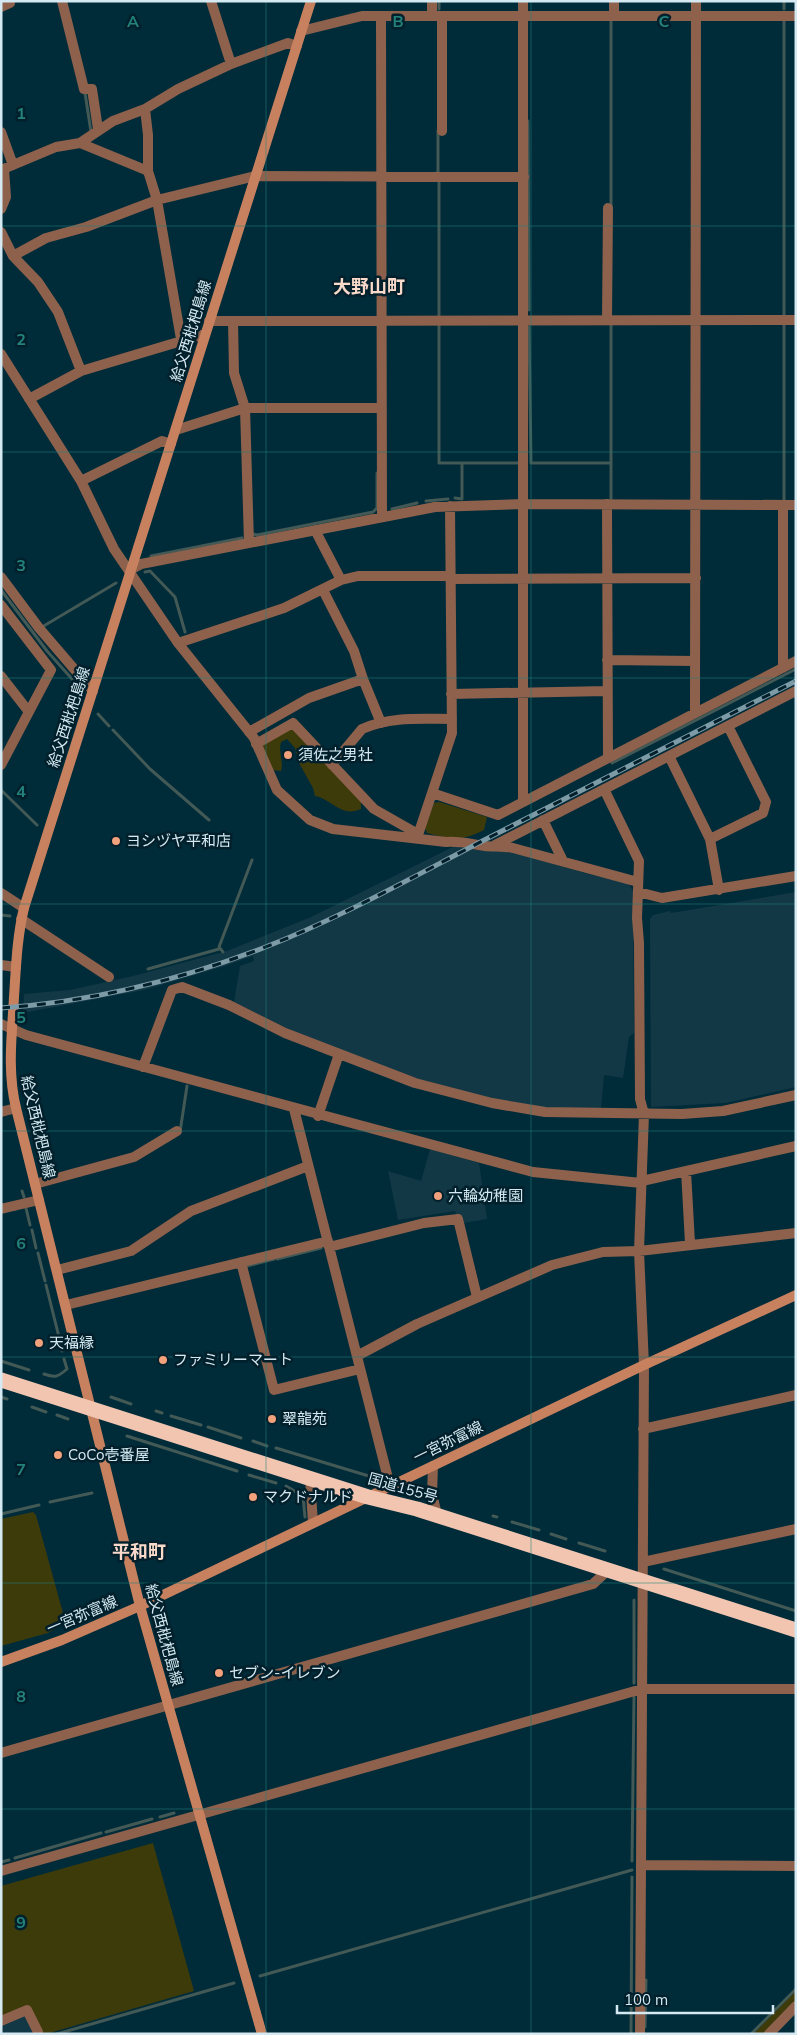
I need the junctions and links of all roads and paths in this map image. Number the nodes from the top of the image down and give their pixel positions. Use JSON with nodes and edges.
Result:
{"nodes":[{"id":1,"x":62,"y":1,"type":"edge"},
{"id":2,"x":211,"y":1,"type":"edge"},
{"id":3,"x":311,"y":1,"type":"edge"},
{"id":4,"x":432,"y":1,"type":"edge"},
{"id":5,"x":523,"y":1,"type":"edge"},
{"id":6,"x":614,"y":1,"type":"edge"},
{"id":7,"x":696,"y":1,"type":"edge"},
{"id":8,"x":381,"y":16,"type":"junction"},
{"id":9,"x":437,"y":16,"type":"junction"},
{"id":10,"x":523,"y":16,"type":"junction"},
{"id":11,"x":614,"y":16,"type":"junction"},
{"id":12,"x":696,"y":16,"type":"junction"},
{"id":13,"x":796,"y":16,"type":"edge"},
{"id":14,"x":301,"y":31,"type":"junction"},
{"id":15,"x":297,"y":46,"type":"junction"},
{"id":16,"x":231,"y":64,"type":"junction"},
{"id":17,"x":145,"y":109,"type":"junction"},
{"id":18,"x":98,"y":129,"type":"junction"},
{"id":19,"x":1,"y":132,"type":"edge"},
{"id":20,"x":442,"y":132,"type":"dead end"},
{"id":21,"x":80,"y":143,"type":"junction"},
{"id":22,"x":6,"y":168,"type":"edge"},
{"id":23,"x":148,"y":171,"type":"junction"},
{"id":24,"x":255,"y":176,"type":"junction"},
{"id":25,"x":382,"y":177,"type":"junction"},
{"id":26,"x":524,"y":177,"type":"junction"},
{"id":27,"x":157,"y":200,"type":"junction"},
{"id":28,"x":608,"y":208,"type":"dead end"},
{"id":29,"x":1,"y":209,"type":"edge"},
{"id":30,"x":1,"y":232,"type":"edge"},
{"id":31,"x":13,"y":256,"type":"junction"},
{"id":32,"x":381,"y":320,"type":"junction"},
{"id":33,"x":524,"y":320,"type":"junction"},
{"id":34,"x":607,"y":320,"type":"junction"},
{"id":35,"x":696,"y":320,"type":"junction"},
{"id":36,"x":796,"y":320,"type":"edge"},
{"id":37,"x":209,"y":321,"type":"junction"},
{"id":38,"x":233,"y":321,"type":"junction"},
{"id":39,"x":205,"y":334,"type":"junction"},
{"id":40,"x":181,"y":339,"type":"junction"},
{"id":41,"x":1,"y":354,"type":"edge"},
{"id":42,"x":81,"y":371,"type":"junction"},
{"id":43,"x":29,"y":399,"type":"junction"},
{"id":44,"x":245,"y":408,"type":"junction"},
{"id":45,"x":381,"y":408,"type":"junction"},
{"id":46,"x":176,"y":430,"type":"junction"},
{"id":47,"x":171,"y":444,"type":"junction"},
{"id":48,"x":81,"y":481,"type":"junction"},
{"id":49,"x":524,"y":504,"type":"junction"},
{"id":50,"x":607,"y":504,"type":"junction"},
{"id":51,"x":696,"y":505,"type":"junction"},
{"id":52,"x":783,"y":505,"type":"junction"},
{"id":53,"x":796,"y":505,"type":"edge"},
{"id":54,"x":450,"y":506,"type":"junction"},
{"id":55,"x":382,"y":517,"type":"junction"},
{"id":56,"x":314,"y":530,"type":"junction"},
{"id":57,"x":248,"y":543,"type":"junction"},
{"id":58,"x":130,"y":570,"type":"junction"},
{"id":59,"x":1,"y":577,"type":"edge"},
{"id":60,"x":450,"y":577,"type":"junction"},
{"id":61,"x":607,"y":578,"type":"junction"},
{"id":62,"x":696,"y":578,"type":"junction"},
{"id":63,"x":524,"y":579,"type":"junction"},
{"id":64,"x":342,"y":580,"type":"junction"},
{"id":65,"x":323,"y":590,"type":"junction"},
{"id":66,"x":1,"y":605,"type":"edge"},
{"id":67,"x":178,"y":643,"type":"junction"},
{"id":68,"x":607,"y":660,"type":"junction"},
{"id":69,"x":695,"y":661,"type":"junction"},
{"id":70,"x":796,"y":661,"type":"edge"},
{"id":71,"x":783,"y":668,"type":"junction"},
{"id":72,"x":1,"y":676,"type":"edge"},
{"id":73,"x":363,"y":679,"type":"junction"},
{"id":74,"x":93,"y":691,"type":"junction"},
{"id":75,"x":608,"y":691,"type":"junction"},
{"id":76,"x":796,"y":691,"type":"edge"},
{"id":77,"x":524,"y":692,"type":"junction"},
{"id":78,"x":452,"y":694,"type":"junction"},
{"id":79,"x":29,"y":712,"type":"junction"},
{"id":80,"x":695,"y":712,"type":"junction"},
{"id":81,"x":452,"y":719,"type":"junction"},
{"id":82,"x":382,"y":723,"type":"junction"},
{"id":83,"x":728,"y":726,"type":"junction"},
{"id":84,"x":249,"y":732,"type":"junction"},
{"id":85,"x":256,"y":744,"type":"junction"},
{"id":86,"x":4,"y":752,"type":"edge"},
{"id":87,"x":669,"y":756,"type":"junction"},
{"id":88,"x":608,"y":757,"type":"junction"},
{"id":89,"x":1,"y":765,"type":"edge"},
{"id":90,"x":332,"y":765,"type":"junction"},
{"id":91,"x":604,"y":789,"type":"junction"},
{"id":92,"x":432,"y":793,"type":"junction"},
{"id":93,"x":523,"y":801,"type":"junction"},
{"id":94,"x":544,"y":820,"type":"junction"},
{"id":95,"x":418,"y":836,"type":"junction"},
{"id":96,"x":710,"y":839,"type":"junction"},
{"id":97,"x":495,"y":845,"type":"junction"},
{"id":98,"x":563,"y":861,"type":"junction"},
{"id":99,"x":796,"y":876,"type":"edge"},
{"id":100,"x":638,"y":882,"type":"junction"},
{"id":101,"x":719,"y":890,"type":"junction"},
{"id":102,"x":638,"y":892,"type":"junction"},
{"id":103,"x":1,"y":893,"type":"edge"},
{"id":104,"x":22,"y":913,"type":"junction"},
{"id":105,"x":1,"y":965,"type":"edge"},
{"id":106,"x":16,"y":967,"type":"junction"},
{"id":107,"x":109,"y":977,"type":"dead end"},
{"id":108,"x":1,"y":1024,"type":"edge"},
{"id":109,"x":12,"y":1030,"type":"junction"},
{"id":110,"x":338,"y":1054,"type":"junction"},
{"id":111,"x":143,"y":1067,"type":"junction"},
{"id":112,"x":796,"y":1095,"type":"edge"},
{"id":113,"x":16,"y":1108,"type":"junction"},
{"id":114,"x":294,"y":1109,"type":"junction"},
{"id":115,"x":1,"y":1112,"type":"edge"},
{"id":116,"x":644,"y":1114,"type":"junction"},
{"id":117,"x":318,"y":1116,"type":"junction"},
{"id":118,"x":177,"y":1131,"type":"dead end"},
{"id":119,"x":796,"y":1146,"type":"edge"},
{"id":120,"x":308,"y":1166,"type":"junction"},
{"id":121,"x":686,"y":1171,"type":"junction"},
{"id":122,"x":641,"y":1182,"type":"junction"},
{"id":123,"x":35,"y":1184,"type":"junction"},
{"id":124,"x":39,"y":1200,"type":"junction"},
{"id":125,"x":1,"y":1209,"type":"edge"},
{"id":126,"x":796,"y":1233,"type":"edge"},
{"id":127,"x":328,"y":1244,"type":"junction"},
{"id":128,"x":690,"y":1244,"type":"junction"},
{"id":129,"x":639,"y":1251,"type":"junction"},
{"id":130,"x":241,"y":1262,"type":"junction"},
{"id":131,"x":57,"y":1270,"type":"junction"},
{"id":132,"x":796,"y":1295,"type":"edge"},
{"id":133,"x":477,"y":1297,"type":"junction"},
{"id":134,"x":66,"y":1305,"type":"junction"},
{"id":135,"x":357,"y":1356,"type":"junction"},
{"id":136,"x":644,"y":1365,"type":"junction"},
{"id":137,"x":360,"y":1369,"type":"junction"},
{"id":138,"x":1,"y":1380,"type":"edge"},
{"id":139,"x":796,"y":1395,"type":"edge"},
{"id":140,"x":92,"y":1409,"type":"junction"},
{"id":141,"x":643,"y":1429,"type":"junction"},
{"id":142,"x":433,"y":1466,"type":"junction"},
{"id":143,"x":310,"y":1478,"type":"junction"},
{"id":144,"x":390,"y":1486,"type":"junction"},
{"id":145,"x":368,"y":1497,"type":"junction"},
{"id":146,"x":437,"y":1516,"type":"junction"},
{"id":147,"x":313,"y":1523,"type":"junction"},
{"id":148,"x":796,"y":1529,"type":"edge"},
{"id":149,"x":643,"y":1562,"type":"junction"},
{"id":150,"x":608,"y":1570,"type":"junction"},
{"id":151,"x":643,"y":1581,"type":"junction"},
{"id":152,"x":140,"y":1606,"type":"junction"},
{"id":153,"x":796,"y":1630,"type":"edge"},
{"id":154,"x":1,"y":1662,"type":"edge"},
{"id":155,"x":642,"y":1689,"type":"junction"},
{"id":156,"x":796,"y":1689,"type":"edge"},
{"id":157,"x":167,"y":1706,"type":"junction"},
{"id":158,"x":1,"y":1753,"type":"edge"},
{"id":159,"x":199,"y":1814,"type":"junction"},
{"id":160,"x":642,"y":1865,"type":"junction"},
{"id":161,"x":796,"y":1866,"type":"edge"},
{"id":162,"x":1,"y":1871,"type":"edge"},
{"id":163,"x":796,"y":2006,"type":"edge"},
{"id":164,"x":1,"y":2021,"type":"edge"},
{"id":165,"x":38,"y":2032,"type":"dead end"},
{"id":166,"x":262,"y":2034,"type":"edge"},
{"id":167,"x":640,"y":2034,"type":"edge"},
{"id":168,"x":769,"y":2034,"type":"edge"}],
"edges":[{"from":1,"to":18,"type":"street"},
{"from":2,"to":16,"type":"street"},
{"from":3,"to":14,"type":"main road","name":"給父西枇杷島線"},
{"from":4,"to":9,"type":"street"},
{"from":5,"to":10,"type":"street"},
{"from":6,"to":11,"type":"street"},
{"from":7,"to":12,"type":"street"},
{"from":8,"to":9,"type":"street"},
{"from":8,"to":14,"type":"street"},
{"from":8,"to":25,"type":"street"},
{"from":9,"to":10,"type":"street"},
{"from":9,"to":20,"type":"street"},
{"from":10,"to":11,"type":"street"},
{"from":10,"to":26,"type":"street"},
{"from":11,"to":12,"type":"street"},
{"from":12,"to":13,"type":"street"},
{"from":12,"to":35,"type":"street"},
{"from":14,"to":15,"type":"main road","name":"給父西枇杷島線"},
{"from":15,"to":16,"type":"street"},
{"from":15,"to":24,"type":"main road","name":"給父西枇杷島線"},
{"from":16,"to":17,"type":"street"},
{"from":17,"to":18,"type":"street"},
{"from":17,"to":23,"type":"street"},
{"from":18,"to":21,"type":"street"},
{"from":19,"to":22,"type":"street"},
{"from":21,"to":22,"type":"street"},
{"from":21,"to":23,"type":"street"},
{"from":22,"to":29,"type":"street"},
{"from":23,"to":27,"type":"street"},
{"from":24,"to":25,"type":"street"},
{"from":24,"to":27,"type":"street"},
{"from":24,"to":37,"type":"main road","name":"給父西枇杷島線"},
{"from":25,"to":26,"type":"street"},
{"from":25,"to":32,"type":"street"},
{"from":26,"to":33,"type":"street"},
{"from":27,"to":31,"type":"street"},
{"from":27,"to":40,"type":"street"},
{"from":28,"to":34,"type":"street"},
{"from":30,"to":31,"type":"street"},
{"from":31,"to":42,"type":"street"},
{"from":32,"to":33,"type":"street"},
{"from":32,"to":38,"type":"street"},
{"from":32,"to":45,"type":"street"},
{"from":33,"to":34,"type":"street"},
{"from":33,"to":49,"type":"street"},
{"from":34,"to":35,"type":"street"},
{"from":35,"to":36,"type":"street"},
{"from":35,"to":51,"type":"street"},
{"from":37,"to":38,"type":"street"},
{"from":37,"to":39,"type":"main road","name":"給父西枇杷島線"},
{"from":38,"to":44,"type":"street"},
{"from":39,"to":40,"type":"street"},
{"from":39,"to":46,"type":"main road","name":"給父西枇杷島線"},
{"from":40,"to":42,"type":"street"},
{"from":41,"to":43,"type":"street"},
{"from":42,"to":43,"type":"street"},
{"from":43,"to":48,"type":"street"},
{"from":44,"to":45,"type":"street"},
{"from":44,"to":46,"type":"street"},
{"from":44,"to":57,"type":"street"},
{"from":45,"to":55,"type":"street"},
{"from":46,"to":47,"type":"main road","name":"給父西枇杷島線"},
{"from":47,"to":48,"type":"street"},
{"from":47,"to":58,"type":"main road","name":"給父西枇杷島線"},
{"from":48,"to":58,"type":"street"},
{"from":49,"to":50,"type":"street"},
{"from":49,"to":54,"type":"street"},
{"from":49,"to":63,"type":"street"},
{"from":50,"to":51,"type":"street"},
{"from":50,"to":61,"type":"street"},
{"from":51,"to":52,"type":"street"},
{"from":51,"to":62,"type":"street"},
{"from":52,"to":53,"type":"street"},
{"from":52,"to":71,"type":"street"},
{"from":54,"to":55,"type":"street"},
{"from":54,"to":60,"type":"street"},
{"from":55,"to":56,"type":"street"},
{"from":56,"to":57,"type":"street"},
{"from":56,"to":64,"type":"street"},
{"from":57,"to":58,"type":"street"},
{"from":58,"to":67,"type":"street"},
{"from":58,"to":74,"type":"main road","name":"給父西枇杷島線"},
{"from":59,"to":74,"type":"street"},
{"from":60,"to":63,"type":"street"},
{"from":60,"to":64,"type":"street"},
{"from":60,"to":78,"type":"street"},
{"from":61,"to":62,"type":"street"},
{"from":61,"to":63,"type":"street"},
{"from":61,"to":68,"type":"street"},
{"from":62,"to":69,"type":"street"},
{"from":63,"to":77,"type":"street"},
{"from":64,"to":65,"type":"street"},
{"from":65,"to":67,"type":"street"},
{"from":65,"to":73,"type":"street"},
{"from":66,"to":79,"type":"street"},
{"from":67,"to":84,"type":"street"},
{"from":68,"to":69,"type":"street"},
{"from":68,"to":75,"type":"street"},
{"from":69,"to":80,"type":"street"},
{"from":70,"to":71,"type":"street"},
{"from":71,"to":80,"type":"street"},
{"from":72,"to":79,"type":"street"},
{"from":73,"to":82,"type":"street"},
{"from":73,"to":84,"type":"street"},
{"from":74,"to":104,"type":"main road","name":"給父西枇杷島線"},
{"from":75,"to":77,"type":"street"},
{"from":75,"to":88,"type":"street"},
{"from":76,"to":83,"type":"street"},
{"from":77,"to":78,"type":"street"},
{"from":77,"to":93,"type":"street"},
{"from":78,"to":81,"type":"street"},
{"from":79,"to":86,"type":"street"},
{"from":80,"to":88,"type":"street"},
{"from":81,"to":82,"type":"street"},
{"from":81,"to":92,"type":"street"},
{"from":82,"to":90,"type":"street"},
{"from":83,"to":87,"type":"street"},
{"from":83,"to":96,"type":"street"},
{"from":84,"to":85,"type":"street"},
{"from":85,"to":90,"type":"street"},
{"from":85,"to":95,"type":"street"},
{"from":86,"to":89,"type":"street"},
{"from":87,"to":91,"type":"street"},
{"from":87,"to":96,"type":"street"},
{"from":88,"to":93,"type":"street"},
{"from":90,"to":95,"type":"street"},
{"from":91,"to":94,"type":"street"},
{"from":91,"to":100,"type":"street"},
{"from":92,"to":93,"type":"street"},
{"from":92,"to":95,"type":"street"},
{"from":94,"to":97,"type":"street"},
{"from":94,"to":98,"type":"street"},
{"from":95,"to":97,"type":"street"},
{"from":96,"to":101,"type":"street"},
{"from":97,"to":98,"type":"street"},
{"from":98,"to":100,"type":"street"},
{"from":99,"to":101,"type":"street"},
{"from":100,"to":102,"type":"street"},
{"from":101,"to":102,"type":"street"},
{"from":102,"to":116,"type":"street"},
{"from":103,"to":104,"type":"street"},
{"from":104,"to":106,"type":"main road","name":"給父西枇杷島線"},
{"from":104,"to":107,"type":"street"},
{"from":105,"to":106,"type":"street"},
{"from":106,"to":109,"type":"main road","name":"給父西枇杷島線"},
{"from":108,"to":109,"type":"street"},
{"from":109,"to":111,"type":"street"},
{"from":109,"to":113,"type":"main road","name":"給父西枇杷島線"},
{"from":110,"to":111,"type":"street"},
{"from":110,"to":116,"type":"street"},
{"from":110,"to":117,"type":"street"},
{"from":111,"to":114,"type":"street"},
{"from":112,"to":116,"type":"street"},
{"from":113,"to":115,"type":"street"},
{"from":113,"to":123,"type":"main road","name":"給父西枇杷島線"},
{"from":114,"to":117,"type":"street"},
{"from":114,"to":120,"type":"street"},
{"from":116,"to":122,"type":"street"},
{"from":117,"to":122,"type":"street"},
{"from":118,"to":123,"type":"street"},
{"from":119,"to":121,"type":"street"},
{"from":120,"to":127,"type":"street"},
{"from":120,"to":131,"type":"street"},
{"from":121,"to":122,"type":"street"},
{"from":121,"to":128,"type":"street"},
{"from":122,"to":129,"type":"street"},
{"from":123,"to":124,"type":"main road","name":"給父西枇杷島線"},
{"from":124,"to":125,"type":"street"},
{"from":124,"to":131,"type":"main road","name":"給父西枇杷島線"},
{"from":126,"to":128,"type":"street"},
{"from":127,"to":130,"type":"street"},
{"from":127,"to":133,"type":"street"},
{"from":127,"to":135,"type":"street"},
{"from":128,"to":129,"type":"street"},
{"from":129,"to":133,"type":"street"},
{"from":129,"to":136,"type":"street"},
{"from":130,"to":134,"type":"street"},
{"from":130,"to":137,"type":"street"},
{"from":131,"to":134,"type":"main road","name":"給父西枇杷島線"},
{"from":132,"to":136,"type":"main road","name":"一宮弥富線"},
{"from":133,"to":135,"type":"street"},
{"from":134,"to":140,"type":"main road","name":"給父西枇杷島線"},
{"from":135,"to":137,"type":"street"},
{"from":136,"to":141,"type":"street"},
{"from":136,"to":142,"type":"main road","name":"一宮弥富線"},
{"from":137,"to":144,"type":"street"},
{"from":138,"to":140,"type":"highway","name":"国道155号"},
{"from":139,"to":141,"type":"street"},
{"from":140,"to":143,"type":"highway","name":"国道155号"},
{"from":140,"to":152,"type":"main road","name":"給父西枇杷島線"},
{"from":141,"to":149,"type":"street"},
{"from":142,"to":144,"type":"main road","name":"一宮弥富線"},
{"from":142,"to":146,"type":"street"},
{"from":143,"to":145,"type":"highway","name":"国道155号"},
{"from":143,"to":147,"type":"street"},
{"from":144,"to":145,"type":"main road","name":"一宮弥富線"},
{"from":145,"to":146,"type":"highway","name":"国道155号"},
{"from":145,"to":147,"type":"main road","name":"一宮弥富線"},
{"from":146,"to":150,"type":"highway","name":"国道155号"},
{"from":147,"to":152,"type":"main road","name":"一宮弥富線"},
{"from":148,"to":149,"type":"street"},
{"from":149,"to":151,"type":"street"},
{"from":150,"to":151,"type":"highway","name":"国道155号"},
{"from":150,"to":157,"type":"street"},
{"from":151,"to":153,"type":"highway","name":"国道155号"},
{"from":151,"to":155,"type":"street"},
{"from":152,"to":154,"type":"main road","name":"一宮弥富線"},
{"from":152,"to":157,"type":"main road","name":"給父西枇杷島線"},
{"from":155,"to":156,"type":"street"},
{"from":155,"to":159,"type":"street"},
{"from":155,"to":160,"type":"street"},
{"from":157,"to":158,"type":"street"},
{"from":157,"to":159,"type":"main road","name":"給父西枇杷島線"},
{"from":159,"to":162,"type":"street"},
{"from":159,"to":166,"type":"main road","name":"給父西枇杷島線"},
{"from":160,"to":161,"type":"street"},
{"from":160,"to":167,"type":"street"},
{"from":163,"to":168,"type":"street"},
{"from":164,"to":165,"type":"street"}]}
